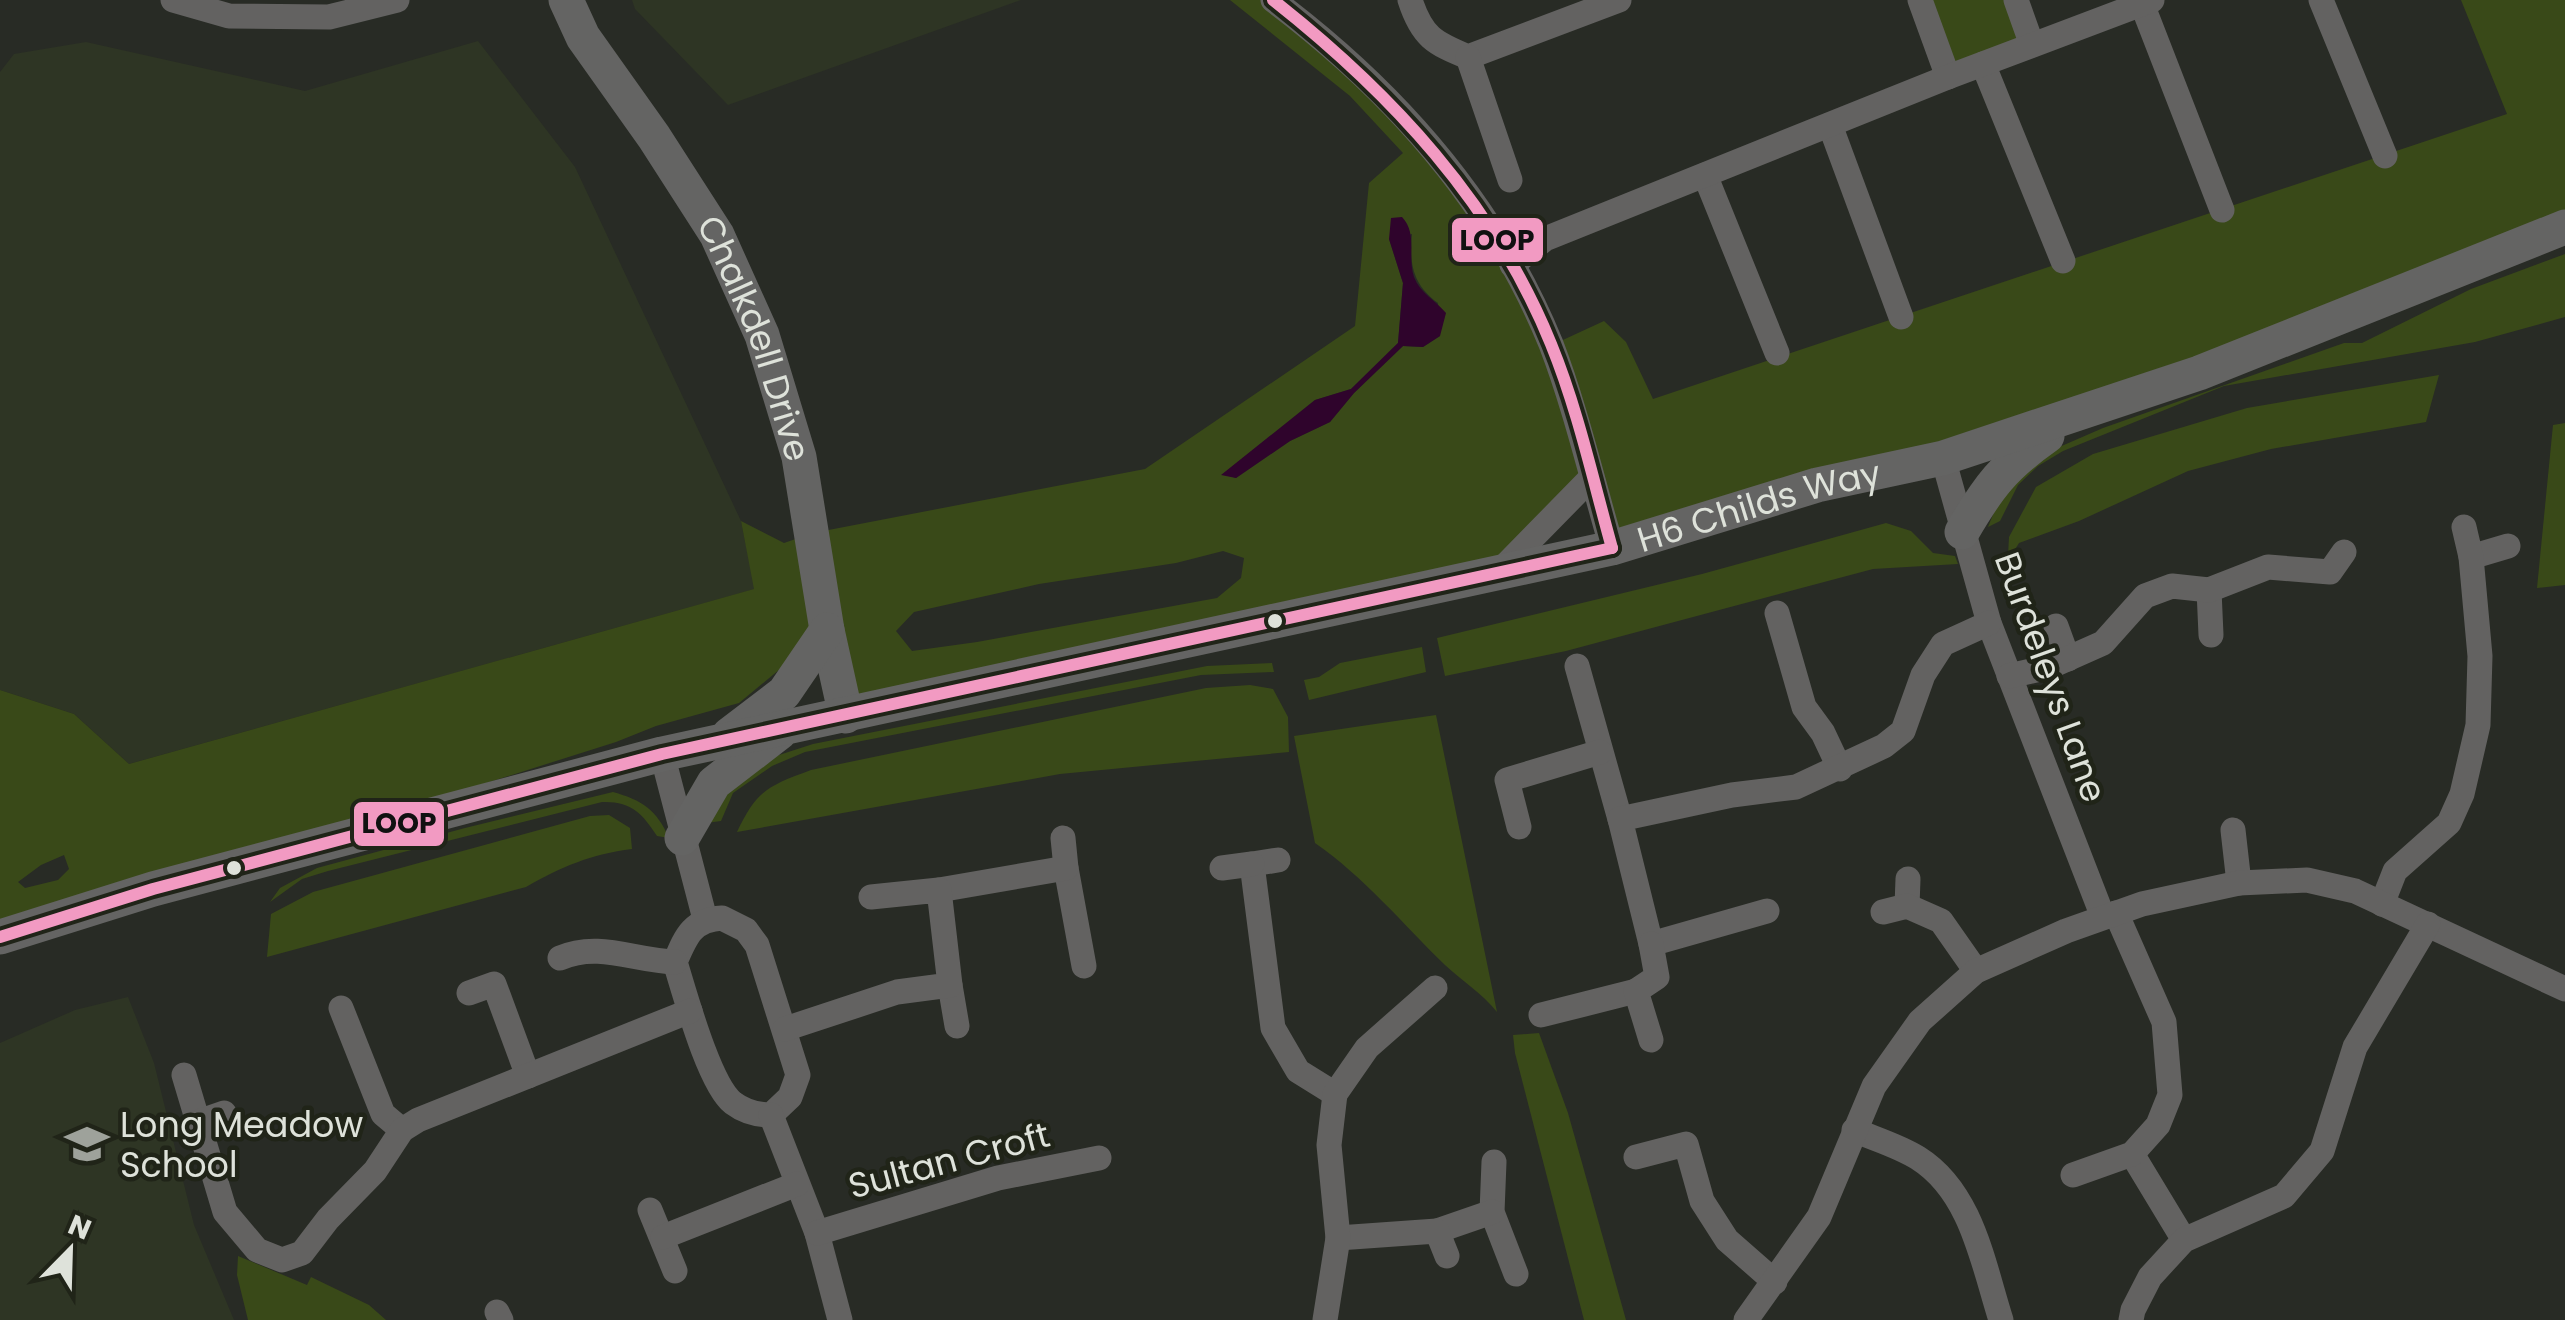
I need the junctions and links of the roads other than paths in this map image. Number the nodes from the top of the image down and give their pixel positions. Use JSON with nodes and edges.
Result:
{"nodes":[{"id":1,"x":173,"y":0,"type":"edge"},
{"id":2,"x":398,"y":0,"type":"edge"},
{"id":3,"x":566,"y":0,"type":"edge"},
{"id":4,"x":1410,"y":0,"type":"edge"},
{"id":5,"x":1619,"y":0,"type":"edge"},
{"id":6,"x":1920,"y":0,"type":"edge"},
{"id":7,"x":2016,"y":0,"type":"edge"},
{"id":8,"x":2322,"y":0,"type":"edge"},
{"id":9,"x":1275,"y":1,"type":"edge"},
{"id":10,"x":2147,"y":2,"type":"edge"},
{"id":11,"x":2032,"y":45,"type":"junction"},
{"id":12,"x":1468,"y":57,"type":"junction"},
{"id":13,"x":1983,"y":64,"type":"junction"},
{"id":14,"x":1948,"y":77,"type":"junction"},
{"id":15,"x":1830,"y":124,"type":"junction"},
{"id":16,"x":2385,"y":156,"type":"dead end"},
{"id":17,"x":1705,"y":175,"type":"junction"},
{"id":18,"x":1510,"y":180,"type":"dead end"},
{"id":19,"x":2222,"y":210,"type":"dead end"},
{"id":20,"x":2565,"y":227,"type":"edge"},
{"id":21,"x":2063,"y":261,"type":"dead end"},
{"id":22,"x":1512,"y":264,"type":"junction"},
{"id":23,"x":1901,"y":316,"type":"dead end"},
{"id":24,"x":1777,"y":353,"type":"dead end"},
{"id":25,"x":2076,"y":415,"type":"junction"},
{"id":26,"x":1943,"y":458,"type":"junction"},
{"id":27,"x":1591,"y":478,"type":"junction"},
{"id":28,"x":2464,"y":527,"type":"dead end"},
{"id":29,"x":1962,"y":532,"type":"junction"},
{"id":30,"x":2508,"y":546,"type":"dead end"},
{"id":31,"x":1612,"y":548,"type":"junction"},
{"id":32,"x":2344,"y":552,"type":"dead end"},
{"id":33,"x":2470,"y":557,"type":"junction"},
{"id":34,"x":1498,"y":573,"type":"junction"},
{"id":35,"x":2209,"y":590,"type":"junction"},
{"id":36,"x":1777,"y":613,"type":"dead end"},
{"id":37,"x":1989,"y":623,"type":"junction"},
{"id":38,"x":2056,"y":626,"type":"dead end"},
{"id":39,"x":827,"y":630,"type":"junction"},
{"id":40,"x":2211,"y":635,"type":"dead end"},
{"id":41,"x":2068,"y":659,"type":"junction"},
{"id":42,"x":1577,"y":666,"type":"dead end"},
{"id":43,"x":2009,"y":676,"type":"junction"},
{"id":44,"x":846,"y":716,"type":"junction"},
{"id":45,"x":784,"y":729,"type":"junction"},
{"id":46,"x":721,"y":742,"type":"junction"},
{"id":47,"x":1600,"y":752,"type":"junction"},
{"id":48,"x":662,"y":754,"type":"junction"},
{"id":49,"x":1840,"y":769,"type":"junction"},
{"id":50,"x":1620,"y":818,"type":"junction"},
{"id":51,"x":1520,"y":828,"type":"dead end"},
{"id":52,"x":2233,"y":830,"type":"dead end"},
{"id":53,"x":682,"y":838,"type":"junction"},
{"id":54,"x":1062,"y":838,"type":"dead end"},
{"id":55,"x":1066,"y":868,"type":"junction"},
{"id":56,"x":1222,"y":868,"type":"dead end"},
{"id":57,"x":1908,"y":878,"type":"dead end"},
{"id":58,"x":2239,"y":883,"type":"junction"},
{"id":59,"x":939,"y":890,"type":"junction"},
{"id":60,"x":871,"y":898,"type":"dead end"},
{"id":61,"x":2382,"y":904,"type":"junction"},
{"id":62,"x":1766,"y":911,"type":"dead end"},
{"id":63,"x":2109,"y":915,"type":"junction"},
{"id":64,"x":705,"y":919,"type":"junction"},
{"id":65,"x":2428,"y":924,"type":"junction"},
{"id":66,"x":0,"y":936,"type":"edge"},
{"id":67,"x":1651,"y":944,"type":"junction"},
{"id":68,"x":560,"y":958,"type":"dead end"},
{"id":69,"x":676,"y":962,"type":"junction"},
{"id":70,"x":1084,"y":966,"type":"dead end"},
{"id":71,"x":1976,"y":971,"type":"junction"},
{"id":72,"x":950,"y":984,"type":"junction"},
{"id":73,"x":1435,"y":988,"type":"dead end"},
{"id":74,"x":2565,"y":989,"type":"edge"},
{"id":75,"x":1636,"y":991,"type":"junction"},
{"id":76,"x":469,"y":993,"type":"dead end"},
{"id":77,"x":340,"y":1008,"type":"dead end"},
{"id":78,"x":690,"y":1011,"type":"junction"},
{"id":79,"x":1542,"y":1015,"type":"dead end"},
{"id":80,"x":957,"y":1026,"type":"dead end"},
{"id":81,"x":786,"y":1029,"type":"junction"},
{"id":82,"x":1650,"y":1040,"type":"dead end"},
{"id":83,"x":184,"y":1075,"type":"dead end"},
{"id":84,"x":528,"y":1076,"type":"junction"},
{"id":85,"x":1334,"y":1094,"type":"junction"},
{"id":86,"x":224,"y":1112,"type":"dead end"},
{"id":87,"x":771,"y":1116,"type":"junction"},
{"id":88,"x":198,"y":1122,"type":"junction"},
{"id":89,"x":402,"y":1130,"type":"junction"},
{"id":90,"x":1854,"y":1130,"type":"junction"},
{"id":91,"x":2132,"y":1154,"type":"junction"},
{"id":92,"x":1636,"y":1157,"type":"dead end"},
{"id":93,"x":1099,"y":1158,"type":"dead end"},
{"id":94,"x":1494,"y":1162,"type":"dead end"},
{"id":95,"x":2073,"y":1175,"type":"dead end"},
{"id":96,"x":797,"y":1184,"type":"junction"},
{"id":97,"x":650,"y":1210,"type":"dead end"},
{"id":98,"x":1492,"y":1212,"type":"junction"},
{"id":99,"x":1437,"y":1231,"type":"junction"},
{"id":100,"x":817,"y":1232,"type":"junction"},
{"id":101,"x":663,"y":1236,"type":"junction"},
{"id":102,"x":1338,"y":1238,"type":"junction"},
{"id":103,"x":2184,"y":1240,"type":"junction"},
{"id":104,"x":1446,"y":1256,"type":"dead end"},
{"id":105,"x":675,"y":1271,"type":"dead end"},
{"id":106,"x":1516,"y":1274,"type":"dead end"},
{"id":107,"x":1776,"y":1282,"type":"junction"},
{"id":108,"x":840,"y":1320,"type":"edge"},
{"id":109,"x":1325,"y":1320,"type":"edge"},
{"id":110,"x":1746,"y":1320,"type":"edge"},
{"id":111,"x":2000,"y":1320,"type":"edge"},
{"id":112,"x":2131,"y":1320,"type":"edge"}],
"edges":[{"from":1,"to":2,"type":"street"},
{"from":3,"to":39,"type":"street","name":"Chalkdell Drive"},
{"from":4,"to":12,"type":"street"},
{"from":5,"to":12,"type":"street"},
{"from":6,"to":14,"type":"street"},
{"from":7,"to":11,"type":"street"},
{"from":8,"to":16,"type":"street"},
{"from":9,"to":22,"type":"street"},
{"from":10,"to":11,"type":"street"},
{"from":10,"to":19,"type":"street"},
{"from":11,"to":13,"type":"street"},
{"from":12,"to":18,"type":"street"},
{"from":13,"to":14,"type":"street"},
{"from":13,"to":21,"type":"street"},
{"from":14,"to":15,"type":"street"},
{"from":15,"to":17,"type":"street"},
{"from":15,"to":23,"type":"street"},
{"from":17,"to":22,"type":"street"},
{"from":17,"to":24,"type":"street"},
{"from":20,"to":25,"type":"street","name":"H6 Childs Way"},
{"from":22,"to":27,"type":"street"},
{"from":25,"to":26,"type":"street","name":"H6 Childs Way"},
{"from":25,"to":29,"type":"street"},
{"from":26,"to":29,"type":"street","name":"Burdeleys Lane"},
{"from":26,"to":31,"type":"street","name":"H6 Childs Way"},
{"from":27,"to":31,"type":"street"},
{"from":27,"to":34,"type":"street"},
{"from":28,"to":33,"type":"street"},
{"from":29,"to":37,"type":"street","name":"Burdeleys Lane"},
{"from":30,"to":33,"type":"street"},
{"from":31,"to":34,"type":"street","name":"H6 Childs Way"},
{"from":32,"to":35,"type":"street"},
{"from":33,"to":61,"type":"street"},
{"from":34,"to":44,"type":"street","name":"H6 Childs Way"},
{"from":35,"to":40,"type":"street"},
{"from":35,"to":41,"type":"street"},
{"from":36,"to":49,"type":"street"},
{"from":37,"to":43,"type":"street","name":"Burdeleys Lane"},
{"from":37,"to":49,"type":"street"},
{"from":38,"to":41,"type":"street"},
{"from":39,"to":44,"type":"street","name":"Chalkdell Drive"},
{"from":39,"to":46,"type":"street"},
{"from":41,"to":43,"type":"street"},
{"from":42,"to":47,"type":"street"},
{"from":43,"to":63,"type":"street","name":"Burdeleys Lane"},
{"from":44,"to":45,"type":"street","name":"H6 Childs Way"},
{"from":45,"to":46,"type":"street","name":"H6 Childs Way"},
{"from":45,"to":53,"type":"street"},
{"from":46,"to":48,"type":"street","name":"H6 Childs Way"},
{"from":47,"to":50,"type":"street"},
{"from":47,"to":51,"type":"street"},
{"from":48,"to":53,"type":"street"},
{"from":48,"to":66,"type":"street","name":"H6 Childs Way"},
{"from":49,"to":50,"type":"street"},
{"from":50,"to":67,"type":"street"},
{"from":52,"to":58,"type":"street"},
{"from":53,"to":64,"type":"street"},
{"from":54,"to":55,"type":"street"},
{"from":55,"to":59,"type":"street"},
{"from":55,"to":70,"type":"street"},
{"from":56,"to":85,"type":"street"},
{"from":57,"to":71,"type":"street"},
{"from":58,"to":61,"type":"street"},
{"from":58,"to":63,"type":"street"},
{"from":59,"to":60,"type":"street"},
{"from":59,"to":72,"type":"street"},
{"from":61,"to":65,"type":"street"},
{"from":62,"to":67,"type":"street"},
{"from":63,"to":71,"type":"street"},
{"from":63,"to":91,"type":"street","name":"Burdeleys Lane"},
{"from":64,"to":69,"type":"street"},
{"from":64,"to":81,"type":"street"},
{"from":65,"to":74,"type":"street"},
{"from":65,"to":103,"type":"street"},
{"from":67,"to":75,"type":"street"},
{"from":68,"to":69,"type":"street"},
{"from":69,"to":78,"type":"street"},
{"from":71,"to":90,"type":"street"},
{"from":72,"to":80,"type":"street"},
{"from":72,"to":81,"type":"street"},
{"from":73,"to":85,"type":"street"},
{"from":75,"to":79,"type":"street"},
{"from":75,"to":82,"type":"street"},
{"from":76,"to":84,"type":"street"},
{"from":77,"to":89,"type":"street"},
{"from":78,"to":84,"type":"street"},
{"from":78,"to":87,"type":"street"},
{"from":81,"to":87,"type":"street"},
{"from":83,"to":88,"type":"street"},
{"from":84,"to":89,"type":"street"},
{"from":85,"to":102,"type":"street"},
{"from":86,"to":88,"type":"street"},
{"from":87,"to":96,"type":"street"},
{"from":88,"to":89,"type":"street"},
{"from":90,"to":107,"type":"street"},
{"from":90,"to":111,"type":"street"},
{"from":91,"to":95,"type":"street"},
{"from":91,"to":103,"type":"street"},
{"from":92,"to":107,"type":"street"},
{"from":93,"to":100,"type":"street","name":"Sultan Croft"},
{"from":94,"to":98,"type":"street"},
{"from":96,"to":100,"type":"street"},
{"from":96,"to":101,"type":"street"},
{"from":97,"to":101,"type":"street"},
{"from":98,"to":99,"type":"street"},
{"from":98,"to":106,"type":"street"},
{"from":99,"to":102,"type":"street"},
{"from":99,"to":104,"type":"street"},
{"from":100,"to":108,"type":"street"},
{"from":101,"to":105,"type":"street"},
{"from":102,"to":109,"type":"street"},
{"from":103,"to":112,"type":"street"},
{"from":107,"to":110,"type":"street"}]}
